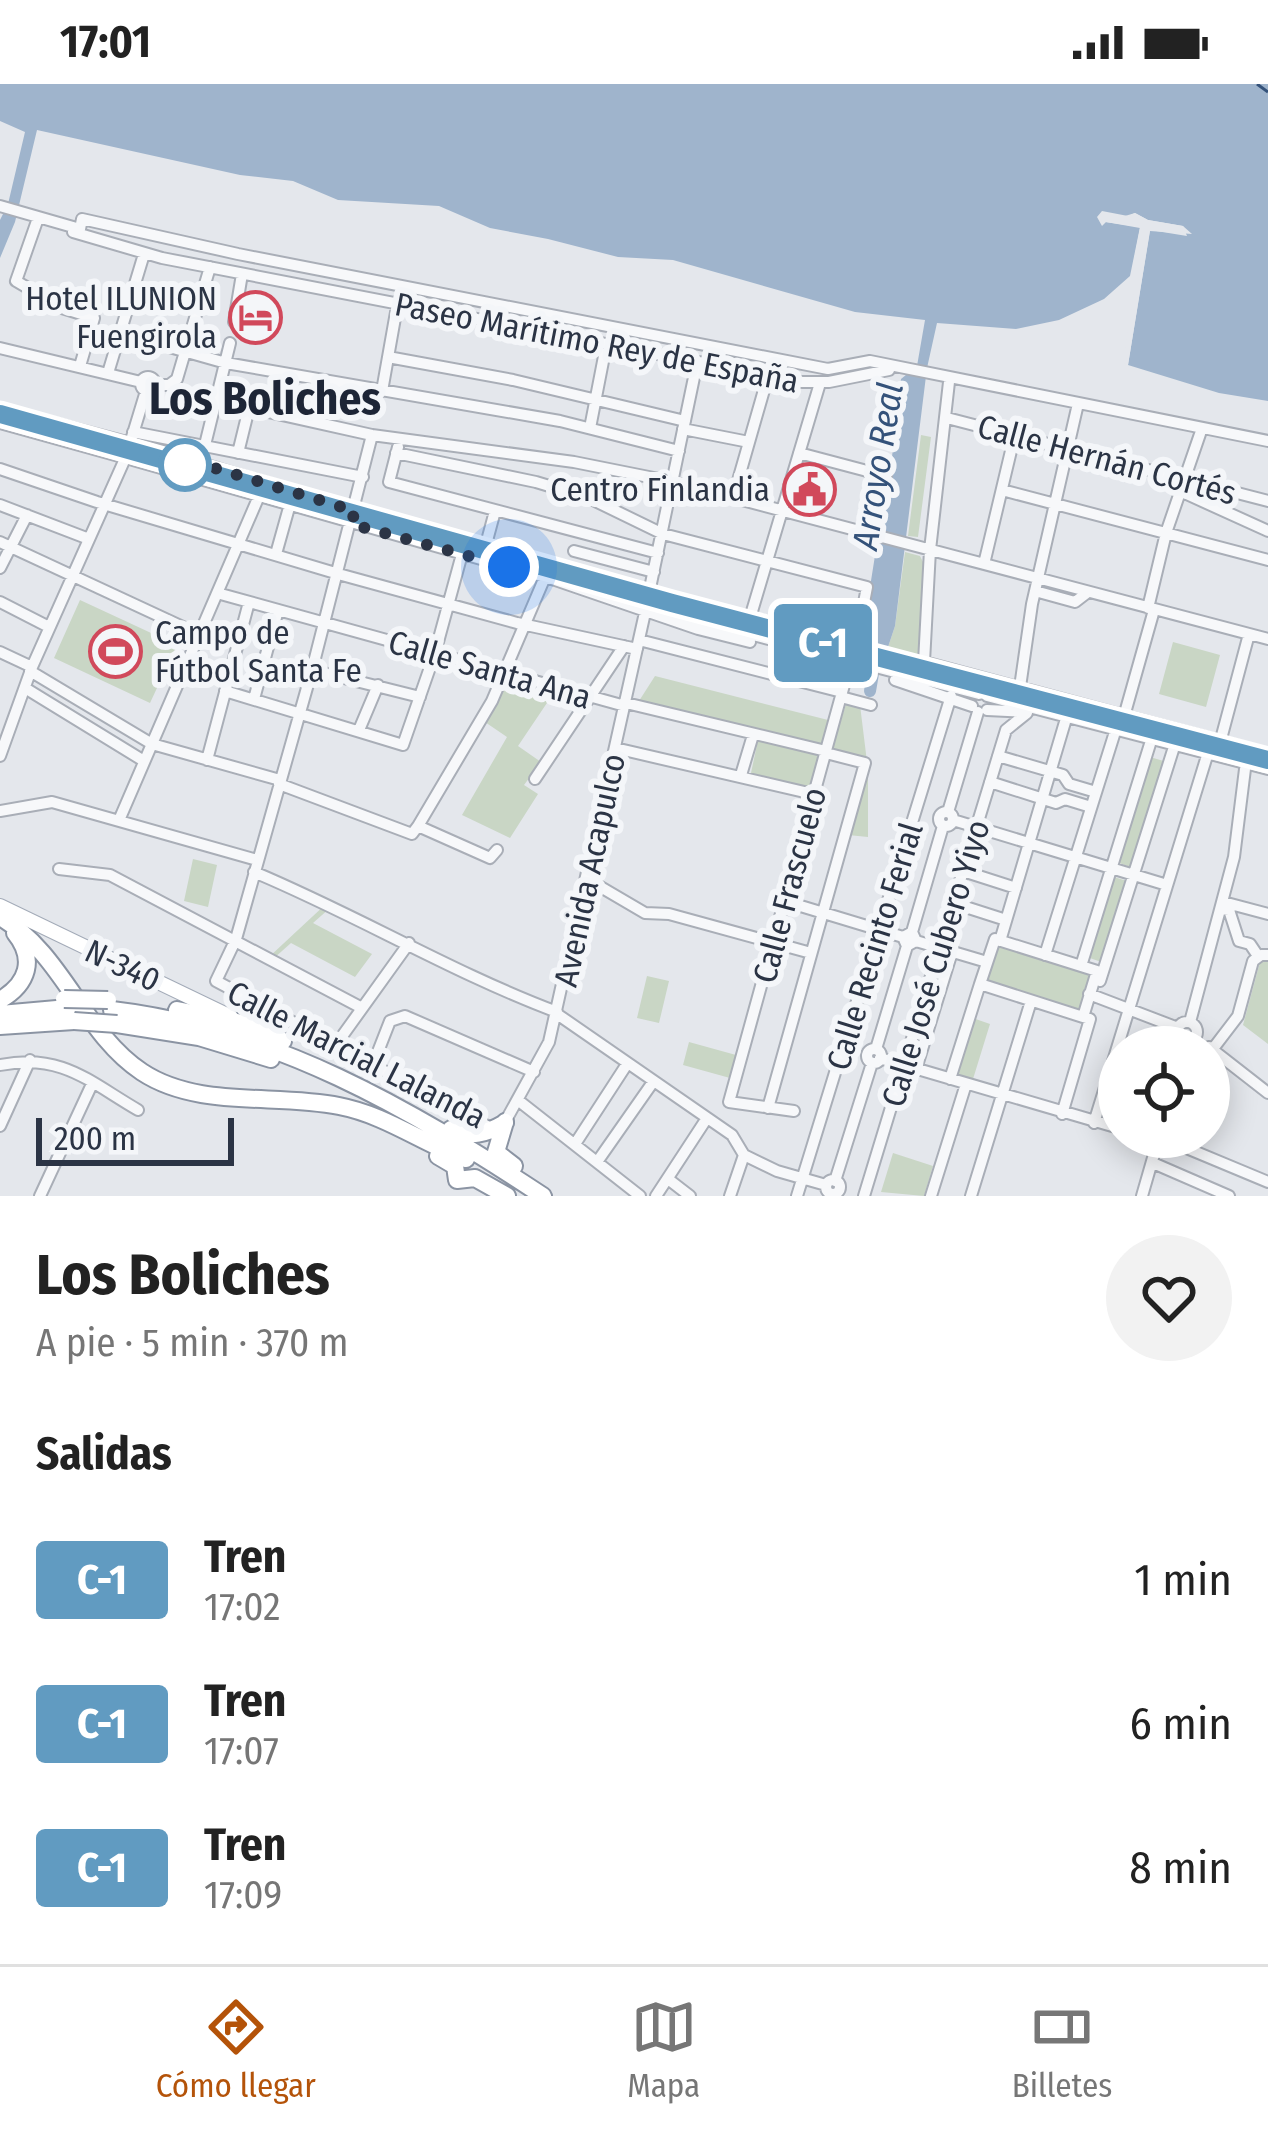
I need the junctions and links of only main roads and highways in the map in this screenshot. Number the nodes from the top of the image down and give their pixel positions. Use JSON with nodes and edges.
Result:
{"nodes":[{"id":1,"x":0,"y":906,"type":"edge"},
{"id":2,"x":0,"y":919,"type":"edge"},
{"id":3,"x":0,"y":1006,"type":"edge"},
{"id":4,"x":69,"y":1009,"type":"junction"},
{"id":5,"x":112,"y":1012,"type":"junction"},
{"id":6,"x":247,"y":1024,"type":"junction"},
{"id":7,"x":0,"y":1026,"type":"edge"},
{"id":8,"x":399,"y":1106,"type":"junction"},
{"id":9,"x":364,"y":1112,"type":"junction"},
{"id":10,"x":418,"y":1117,"type":"junction"},
{"id":11,"x":466,"y":1160,"type":"junction"},
{"id":12,"x":507,"y":1196,"type":"edge"},
{"id":13,"x":524,"y":1196,"type":"edge"},
{"id":14,"x":543,"y":1196,"type":"edge"},
{"id":15,"x":560,"y":1196,"type":"edge"}],
"edges":[{"from":1,"to":6,"type":"main road","name":"N-340"},
{"from":2,"to":3,"type":"highway"},
{"from":2,"to":9,"type":"highway"},
{"from":3,"to":4,"type":"highway"},
{"from":4,"to":5,"type":"highway","bridge":true},
{"from":4,"to":7,"type":"highway"},
{"from":5,"to":6,"type":"highway"},
{"from":5,"to":8,"type":"highway"},
{"from":5,"to":11,"type":"highway"},
{"from":6,"to":8,"type":"highway"},
{"from":8,"to":10,"type":"highway"},
{"from":9,"to":11,"type":"highway"},
{"from":9,"to":12,"type":"highway"},
{"from":10,"to":14,"type":"highway"},
{"from":10,"to":15,"type":"highway"},
{"from":11,"to":13,"type":"highway"}]}
